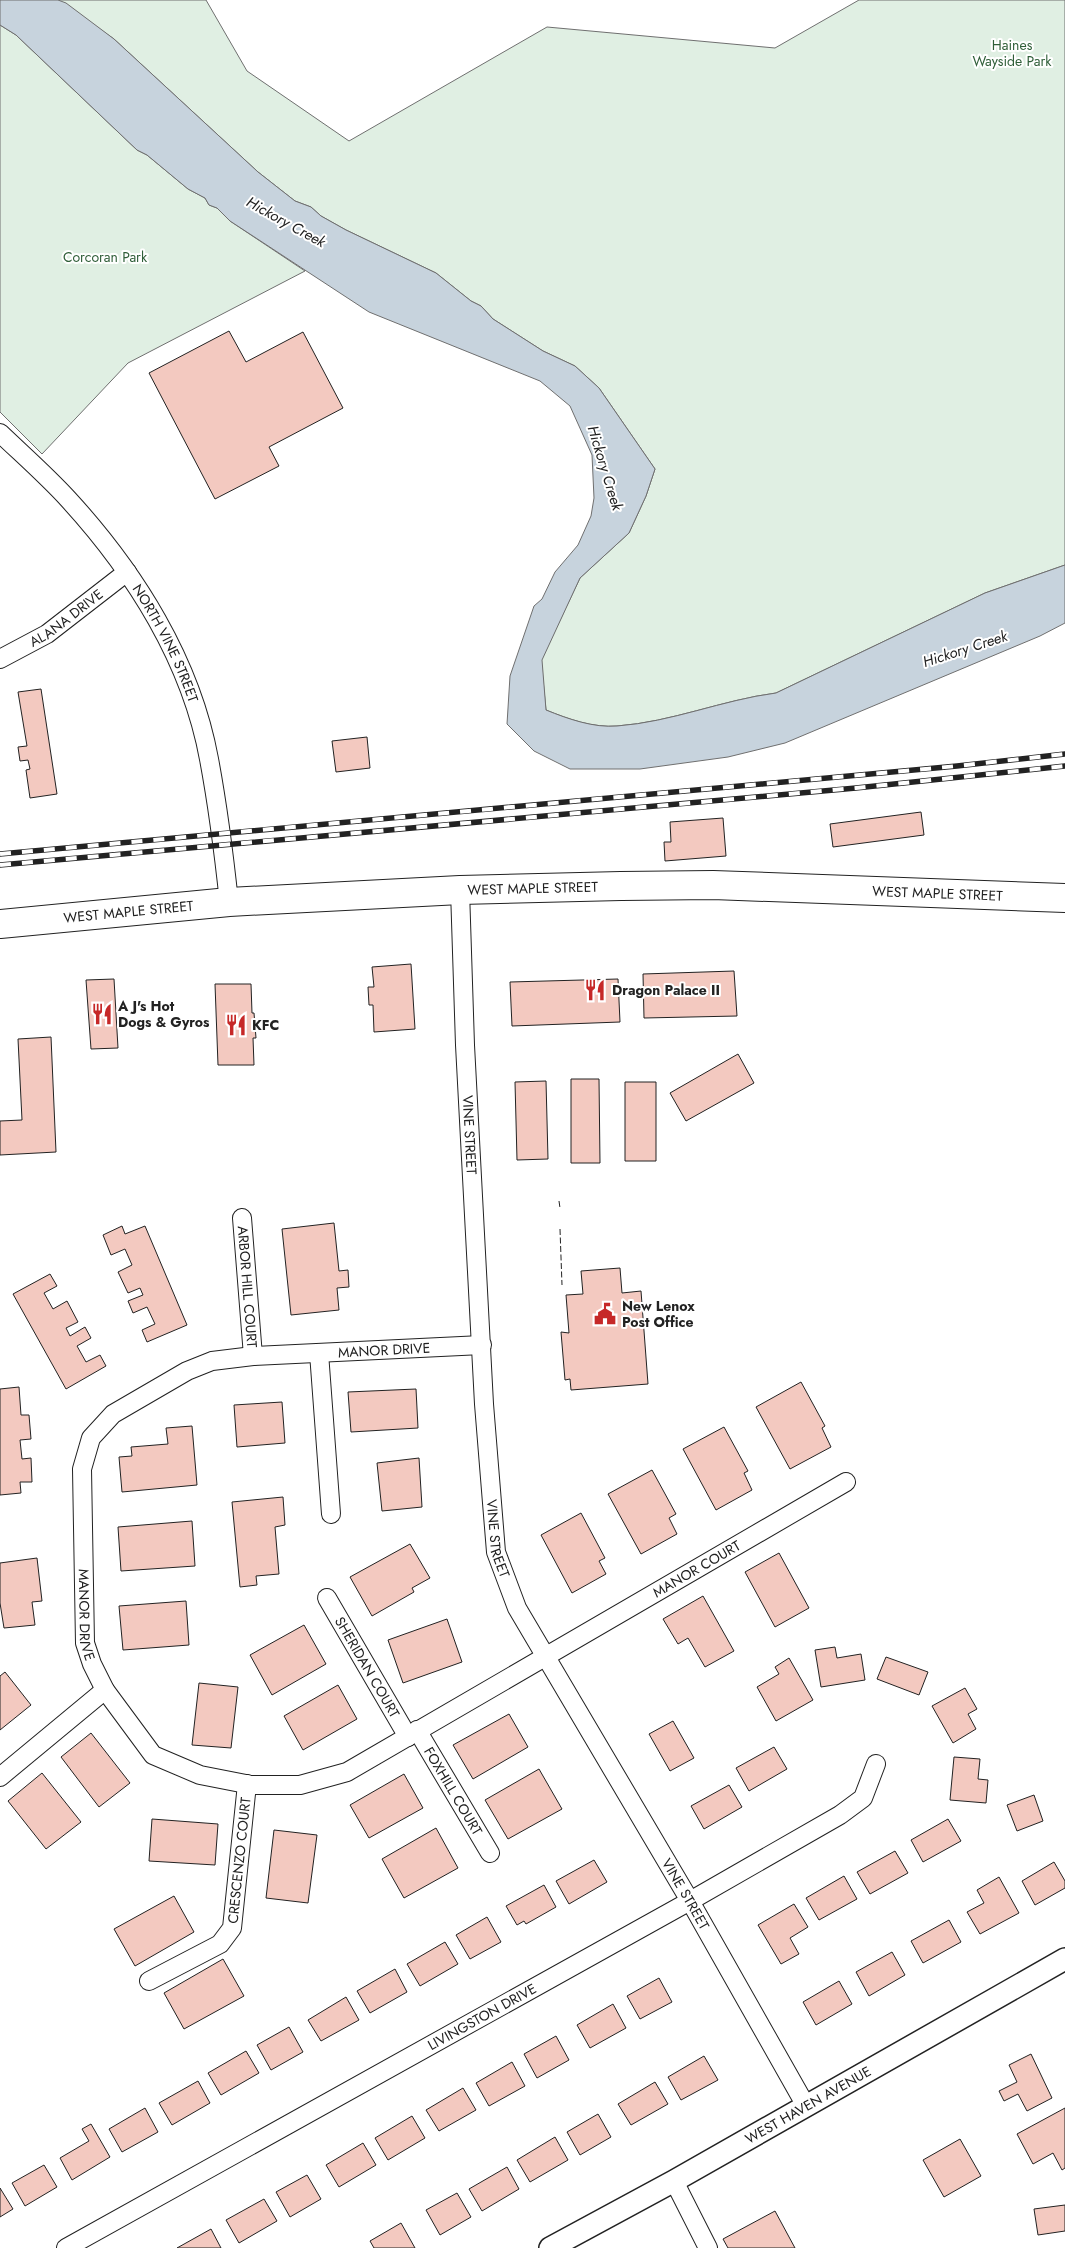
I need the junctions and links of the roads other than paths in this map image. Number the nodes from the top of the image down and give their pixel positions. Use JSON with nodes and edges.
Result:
{"nodes":[{"id":1,"x":0,"y":433,"type":"edge"},
{"id":2,"x":127,"y":572,"type":"junction"},
{"id":3,"x":0,"y":659,"type":"edge"},
{"id":4,"x":460,"y":890,"type":"junction"},
{"id":5,"x":1065,"y":898,"type":"edge"},
{"id":6,"x":229,"y":902,"type":"junction"},
{"id":7,"x":0,"y":924,"type":"edge"},
{"id":8,"x":242,"y":1218,"type":"dead end"},
{"id":9,"x":482,"y":1346,"type":"junction"},
{"id":10,"x":319,"y":1353,"type":"junction"},
{"id":11,"x":253,"y":1356,"type":"junction"},
{"id":12,"x":846,"y":1482,"type":"dead end"},
{"id":13,"x":331,"y":1514,"type":"dead end"},
{"id":14,"x":327,"y":1598,"type":"dead end"},
{"id":15,"x":548,"y":1656,"type":"junction"},
{"id":16,"x":105,"y":1690,"type":"junction"},
{"id":17,"x":412,"y":1733,"type":"junction"},
{"id":18,"x":876,"y":1764,"type":"dead end"},
{"id":19,"x":0,"y":1777,"type":"edge"},
{"id":20,"x":246,"y":1784,"type":"junction"},
{"id":21,"x":490,"y":1853,"type":"dead end"},
{"id":22,"x":690,"y":1901,"type":"junction"},
{"id":23,"x":1065,"y":1959,"type":"edge"},
{"id":24,"x":149,"y":1981,"type":"dead end"},
{"id":25,"x":806,"y":2106,"type":"junction"},
{"id":26,"x":674,"y":2180,"type":"junction"},
{"id":27,"x":66,"y":2248,"type":"edge"},
{"id":28,"x":550,"y":2248,"type":"edge"},
{"id":29,"x":708,"y":2248,"type":"edge"}],
"edges":[{"from":1,"to":2,"type":"street","name":"NORTH VINE STREET"},
{"from":2,"to":3,"type":"street","name":"ALANA DRIVE"},
{"from":2,"to":6,"type":"street","name":"NORTH VINE STREET"},
{"from":4,"to":5,"type":"main road","name":"WEST MAPLE STREET"},
{"from":4,"to":6,"type":"main road","name":"WEST MAPLE STREET"},
{"from":4,"to":9,"type":"street","name":"VINE STREET"},
{"from":6,"to":7,"type":"main road","name":"WEST MAPLE STREET"},
{"from":8,"to":11,"type":"street","name":"ARBOR HILL COURT"},
{"from":9,"to":10,"type":"street","name":"MANOR DRIVE"},
{"from":9,"to":15,"type":"street","name":"VINE STREET"},
{"from":10,"to":11,"type":"street","name":"MANOR DRIVE"},
{"from":10,"to":13,"type":"street"},
{"from":11,"to":16,"type":"street","name":"MANOR DRIVE"},
{"from":12,"to":15,"type":"street","name":"MANOR COURT"},
{"from":14,"to":17,"type":"street","name":"SHERIDAN COURT"},
{"from":15,"to":17,"type":"street","name":"MANOR DRIVE"},
{"from":15,"to":22,"type":"street","name":"VINE STREET"},
{"from":16,"to":19,"type":"street"},
{"from":16,"to":20,"type":"street","name":"MANOR DRIVE"},
{"from":17,"to":20,"type":"street","name":"MANOR DRIVE"},
{"from":17,"to":21,"type":"street","name":"FOXHILL COURT"},
{"from":18,"to":22,"type":"street","name":"LIVINGSTON DRIVE"},
{"from":20,"to":24,"type":"street","name":"CRESCENZO COURT"},
{"from":22,"to":25,"type":"street","name":"VINE STREET"},
{"from":22,"to":27,"type":"street","name":"LIVINGSTON DRIVE"},
{"from":23,"to":25,"type":"street","name":"WEST HAVEN AVENUE"},
{"from":25,"to":26,"type":"street","name":"WEST HAVEN AVENUE"},
{"from":26,"to":28,"type":"street","name":"WEST HAVEN AVENUE"},
{"from":26,"to":29,"type":"street"}]}
